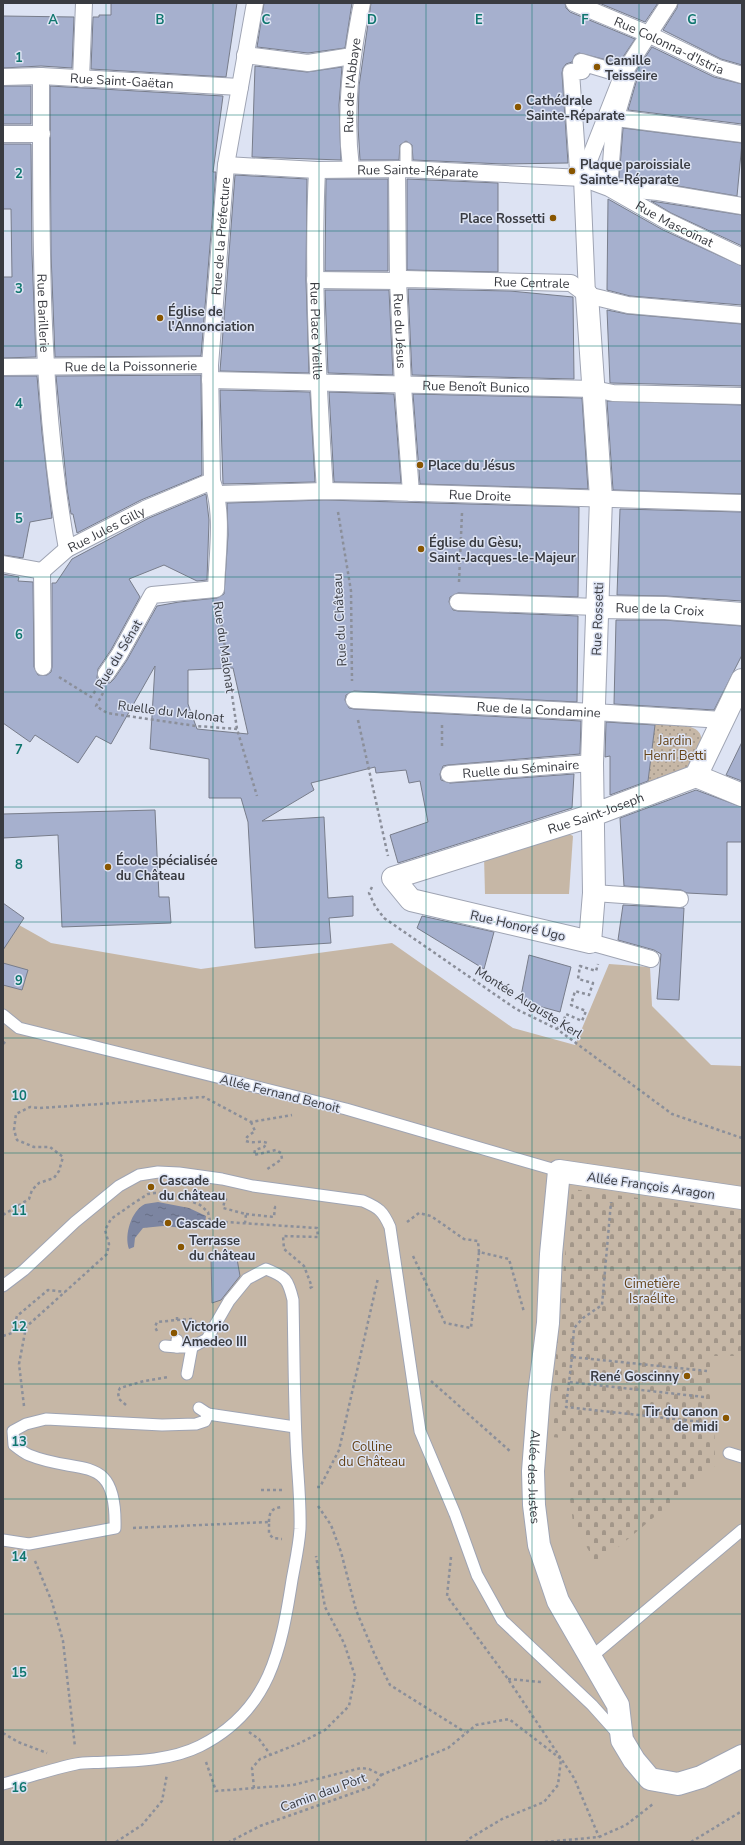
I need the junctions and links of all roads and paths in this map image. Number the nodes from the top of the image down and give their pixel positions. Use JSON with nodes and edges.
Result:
{"nodes":[{"id":1,"x":255,"y":3,"type":"edge"},
{"id":2,"x":362,"y":3,"type":"edge"},
{"id":3,"x":574,"y":3,"type":"edge"},
{"id":4,"x":669,"y":3,"type":"edge"},
{"id":5,"x":82,"y":5,"type":"edge"},
{"id":6,"x":648,"y":34,"type":"junction"},
{"id":7,"x":245,"y":55,"type":"junction"},
{"id":8,"x":352,"y":56,"type":"junction"},
{"id":9,"x":623,"y":74,"type":"junction"},
{"id":10,"x":41,"y":76,"type":"junction"},
{"id":11,"x":742,"y":76,"type":"edge"},
{"id":12,"x":3,"y":77,"type":"edge"},
{"id":13,"x":81,"y":79,"type":"junction"},
{"id":14,"x":240,"y":87,"type":"junction"},
{"id":15,"x":611,"y":118,"type":"junction"},
{"id":16,"x":3,"y":134,"type":"edge"},
{"id":17,"x":42,"y":134,"type":"junction"},
{"id":18,"x":742,"y":134,"type":"edge"},
{"id":19,"x":406,"y":148,"type":"dead end"},
{"id":20,"x":226,"y":166,"type":"junction"},
{"id":21,"x":351,"y":168,"type":"junction"},
{"id":22,"x":402,"y":169,"type":"junction"},
{"id":23,"x":317,"y":170,"type":"junction"},
{"id":24,"x":583,"y":175,"type":"junction"},
{"id":25,"x":609,"y":188,"type":"junction"},
{"id":26,"x":742,"y":202,"type":"edge"},
{"id":27,"x":742,"y":257,"type":"edge"},
{"id":28,"x":315,"y":280,"type":"junction"},
{"id":29,"x":398,"y":281,"type":"junction"},
{"id":30,"x":587,"y":295,"type":"junction"},
{"id":31,"x":742,"y":315,"type":"edge"},
{"id":32,"x":46,"y":366,"type":"junction"},
{"id":33,"x":3,"y":368,"type":"edge"},
{"id":34,"x":210,"y":372,"type":"junction"},
{"id":35,"x":318,"y":384,"type":"junction"},
{"id":36,"x":403,"y":386,"type":"junction"},
{"id":37,"x":594,"y":389,"type":"junction"},
{"id":38,"x":742,"y":396,"type":"edge"},
{"id":39,"x":215,"y":487,"type":"junction"},
{"id":40,"x":330,"y":491,"type":"junction"},
{"id":41,"x":411,"y":493,"type":"junction"},
{"id":42,"x":462,"y":495,"type":"junction"},
{"id":43,"x":601,"y":498,"type":"junction"},
{"id":44,"x":742,"y":503,"type":"edge"},
{"id":45,"x":67,"y":549,"type":"junction"},
{"id":46,"x":3,"y":564,"type":"edge"},
{"id":47,"x":42,"y":570,"type":"junction"},
{"id":48,"x":216,"y":589,"type":"junction"},
{"id":49,"x":458,"y":602,"type":"joint"},
{"id":50,"x":597,"y":607,"type":"junction"},
{"id":51,"x":742,"y":614,"type":"edge"},
{"id":52,"x":43,"y":667,"type":"joint"},
{"id":53,"x":106,"y":674,"type":"junction"},
{"id":54,"x":742,"y":680,"type":"edge"},
{"id":55,"x":354,"y":700,"type":"junction"},
{"id":56,"x":594,"y":712,"type":"junction"},
{"id":57,"x":723,"y":720,"type":"junction"},
{"id":58,"x":237,"y":729,"type":"junction"},
{"id":59,"x":592,"y":763,"type":"junction"},
{"id":60,"x":449,"y":774,"type":"dead end"},
{"id":61,"x":696,"y":776,"type":"junction"},
{"id":62,"x":742,"y":795,"type":"edge"},
{"id":63,"x":257,"y":796,"type":"dead end"},
{"id":64,"x":593,"y":815,"type":"junction"},
{"id":65,"x":393,"y":878,"type":"junction"},
{"id":66,"x":594,"y":893,"type":"junction"},
{"id":67,"x":680,"y":898,"type":"dead end"},
{"id":68,"x":375,"y":906,"type":"dead end"},
{"id":69,"x":595,"y":951,"type":"junction"},
{"id":70,"x":651,"y":959,"type":"dead end"},
{"id":71,"x":3,"y":1015,"type":"edge"},
{"id":72,"x":557,"y":1029,"type":"junction"},
{"id":73,"x":293,"y":1115,"type":"dead end"},
{"id":74,"x":251,"y":1122,"type":"junction"},
{"id":75,"x":742,"y":1138,"type":"edge"},
{"id":76,"x":559,"y":1171,"type":"junction"},
{"id":77,"x":281,"y":1190,"type":"junction"},
{"id":78,"x":742,"y":1198,"type":"edge"},
{"id":79,"x":611,"y":1200,"type":"dead end"},
{"id":80,"x":268,"y":1206,"type":"dead end"},
{"id":81,"x":246,"y":1214,"type":"dead end"},
{"id":82,"x":3,"y":1215,"type":"edge"},
{"id":83,"x":405,"y":1223,"type":"dead end"},
{"id":84,"x":479,"y":1252,"type":"junction"},
{"id":85,"x":412,"y":1254,"type":"dead end"},
{"id":86,"x":509,"y":1259,"type":"dead end"},
{"id":87,"x":380,"y":1271,"type":"dead end"},
{"id":88,"x":3,"y":1286,"type":"edge"},
{"id":89,"x":305,"y":1286,"type":"dead end"},
{"id":90,"x":65,"y":1292,"type":"junction"},
{"id":91,"x":3,"y":1336,"type":"edge"},
{"id":92,"x":165,"y":1346,"type":"dead end"},
{"id":93,"x":192,"y":1348,"type":"junction"},
{"id":94,"x":572,"y":1356,"type":"junction"},
{"id":95,"x":409,"y":1363,"type":"junction"},
{"id":96,"x":707,"y":1371,"type":"dead end"},
{"id":97,"x":188,"y":1374,"type":"joint"},
{"id":98,"x":569,"y":1382,"type":"junction"},
{"id":99,"x":704,"y":1396,"type":"dead end"},
{"id":100,"x":131,"y":1406,"type":"dead end"},
{"id":101,"x":702,"y":1422,"type":"dead end"},
{"id":102,"x":26,"y":1424,"type":"junction"},
{"id":103,"x":295,"y":1427,"type":"junction"},
{"id":104,"x":729,"y":1453,"type":"dead end"},
{"id":105,"x":742,"y":1457,"type":"edge"},
{"id":106,"x":533,"y":1471,"type":"junction"},
{"id":107,"x":299,"y":1490,"type":"junction"},
{"id":108,"x":136,"y":1528,"type":"dead end"},
{"id":109,"x":742,"y":1530,"type":"edge"},
{"id":110,"x":3,"y":1540,"type":"edge"},
{"id":111,"x":298,"y":1543,"type":"junction"},
{"id":112,"x":30,"y":1544,"type":"junction"},
{"id":113,"x":447,"y":1596,"type":"dead end"},
{"id":114,"x":590,"y":1658,"type":"junction"},
{"id":115,"x":236,"y":1722,"type":"junction"},
{"id":116,"x":465,"y":1732,"type":"junction"},
{"id":117,"x":3,"y":1733,"type":"edge"},
{"id":118,"x":622,"y":1740,"type":"junction"},
{"id":119,"x":200,"y":1746,"type":"junction"},
{"id":120,"x":270,"y":1754,"type":"junction"},
{"id":121,"x":742,"y":1756,"type":"edge"},
{"id":122,"x":165,"y":1757,"type":"junction"},
{"id":123,"x":561,"y":1759,"type":"junction"},
{"id":124,"x":77,"y":1764,"type":"junction"},
{"id":125,"x":381,"y":1775,"type":"junction"},
{"id":126,"x":3,"y":1784,"type":"edge"},
{"id":127,"x":678,"y":1784,"type":"junction"},
{"id":128,"x":254,"y":1788,"type":"junction"},
{"id":129,"x":742,"y":1811,"type":"edge"},
{"id":130,"x":599,"y":1837,"type":"junction"},
{"id":131,"x":116,"y":1842,"type":"edge"},
{"id":132,"x":229,"y":1842,"type":"edge"},
{"id":133,"x":467,"y":1842,"type":"edge"},
{"id":134,"x":545,"y":1842,"type":"edge"},
{"id":135,"x":691,"y":1842,"type":"edge"}],
"edges":[{"from":1,"to":7,"type":"street","name":"Rue de la Préfecture"},
{"from":2,"to":8,"type":"street","name":"Rue de l'Abbaye"},
{"from":3,"to":6,"type":"street","name":"Rue Colonna-d'Istria"},
{"from":4,"to":6,"type":"street"},
{"from":5,"to":13,"type":"street"},
{"from":6,"to":9,"type":"street"},
{"from":6,"to":11,"type":"street","name":"Rue Colonna-d'Istria"},
{"from":7,"to":8,"type":"street"},
{"from":7,"to":14,"type":"street","name":"Rue de la Préfecture"},
{"from":8,"to":21,"type":"street","name":"Rue de l'Abbaye"},
{"from":9,"to":15,"type":"street"},
{"from":9,"to":24,"type":"street"},
{"from":10,"to":12,"type":"street","name":"Rue Saint-Gaëtan"},
{"from":10,"to":13,"type":"street","name":"Rue Saint-Gaëtan"},
{"from":10,"to":17,"type":"street","name":"Rue Barillerie"},
{"from":13,"to":14,"type":"street","name":"Rue Saint-Gaëtan"},
{"from":14,"to":20,"type":"street","name":"Rue de la Préfecture"},
{"from":15,"to":18,"type":"street"},
{"from":15,"to":24,"type":"street"},
{"from":15,"to":24,"type":"street"},
{"from":16,"to":17,"type":"street"},
{"from":17,"to":32,"type":"street","name":"Rue Barillerie"},
{"from":19,"to":22,"type":"lane"},
{"from":20,"to":23,"type":"street","name":"Rue Sainte-Réparate"},
{"from":20,"to":34,"type":"street","name":"Rue de la Préfecture"},
{"from":21,"to":22,"type":"street","name":"Rue Sainte-Réparate"},
{"from":21,"to":23,"type":"street","name":"Rue Sainte-Réparate"},
{"from":22,"to":24,"type":"street","name":"Rue Sainte-Réparate"},
{"from":22,"to":29,"type":"street","name":"Rue du Jésus"},
{"from":23,"to":28,"type":"street","name":"Rue Place Vieille"},
{"from":24,"to":25,"type":"street","name":"Rue Sainte-Réparate"},
{"from":24,"to":30,"type":"street"},
{"from":25,"to":26,"type":"street"},
{"from":25,"to":27,"type":"street","name":"Rue Mascoïnat"},
{"from":28,"to":29,"type":"street","name":"Rue Centrale"},
{"from":28,"to":35,"type":"street","name":"Rue Place Vieille"},
{"from":29,"to":30,"type":"street","name":"Rue Centrale"},
{"from":29,"to":36,"type":"street","name":"Rue du Jésus"},
{"from":30,"to":31,"type":"street","name":"Rue Centrale"},
{"from":30,"to":37,"type":"street","name":"Rue Rossetti"},
{"from":32,"to":33,"type":"street","name":"Rue de la Poissonnerie"},
{"from":32,"to":34,"type":"street","name":"Rue de la Poissonnerie"},
{"from":32,"to":45,"type":"street","name":"Rue Barillerie"},
{"from":34,"to":35,"type":"street","name":"Rue Benoît Bunico"},
{"from":34,"to":39,"type":"street","name":"Rue de la Préfecture"},
{"from":35,"to":36,"type":"street","name":"Rue Benoît Bunico"},
{"from":35,"to":40,"type":"street","name":"Rue Place Vieille"},
{"from":36,"to":37,"type":"street","name":"Rue Benoît Bunico"},
{"from":36,"to":41,"type":"street","name":"Rue du Jésus"},
{"from":37,"to":38,"type":"street","name":"Rue Benoît Bunico"},
{"from":37,"to":43,"type":"street","name":"Rue Rossetti"},
{"from":39,"to":40,"type":"street","name":"Rue Droite"},
{"from":39,"to":45,"type":"street","name":"Rue Jules Gilly"},
{"from":39,"to":48,"type":"street","name":"Rue du Malonat"},
{"from":40,"to":41,"type":"street","name":"Rue Droite"},
{"from":40,"to":55,"type":"path","name":"Rue du Château"},
{"from":41,"to":42,"type":"street","name":"Rue Droite"},
{"from":42,"to":43,"type":"street","name":"Rue Droite"},
{"from":42,"to":49,"type":"path"},
{"from":43,"to":44,"type":"street","name":"Rue Droite"},
{"from":43,"to":50,"type":"street","name":"Rue Rossetti"},
{"from":45,"to":47,"type":"street","name":"Rue Jules Gilly"},
{"from":46,"to":47,"type":"street"},
{"from":47,"to":52,"type":"street"},
{"from":48,"to":53,"type":"street","name":"Rue du Sénat"},
{"from":48,"to":58,"type":"path","name":"Rue du Malonat"},
{"from":49,"to":50,"type":"street","name":"Rue de la Croix"},
{"from":50,"to":51,"type":"street","name":"Rue de la Croix"},
{"from":50,"to":56,"type":"street","name":"Rue Rossetti"},
{"from":52,"to":53,"type":"path","name":"Rue du Sénat"},
{"from":53,"to":58,"type":"path","name":"Ruelle du Malonat"},
{"from":54,"to":57,"type":"street"},
{"from":55,"to":56,"type":"street","name":"Rue de la Condamine"},
{"from":55,"to":65,"type":"path","name":"Rue du Château"},
{"from":56,"to":57,"type":"street","name":"Rue de la Condamine"},
{"from":56,"to":59,"type":"street","name":"Rue Rossetti"},
{"from":57,"to":61,"type":"street"},
{"from":58,"to":63,"type":"path","name":"Rue du Malonat"},
{"from":59,"to":60,"type":"street","name":"Ruelle du Séminaire"},
{"from":59,"to":64,"type":"street","name":"Rue Rossetti"},
{"from":61,"to":62,"type":"street"},
{"from":61,"to":64,"type":"street","name":"Rue Saint-Joseph"},
{"from":64,"to":65,"type":"street","name":"Rue Saint-Joseph"},
{"from":64,"to":66,"type":"street","name":"Rue Rossetti"},
{"from":65,"to":69,"type":"street","name":"Rue Honoré Ugo"},
{"from":66,"to":67,"type":"street"},
{"from":66,"to":69,"type":"street","name":"Rue Rossetti"},
{"from":68,"to":72,"type":"path","name":"Montée Auguste Kerl"},
{"from":69,"to":70,"type":"street","name":"Rue Honoré Ugo"},
{"from":69,"to":72,"type":"path"},
{"from":71,"to":76,"type":"lane","name":"Allée Fernand Benoit"},
{"from":72,"to":75,"type":"path","name":"Montée Auguste Kerl"},
{"from":73,"to":74,"type":"path"},
{"from":74,"to":77,"type":"path"},
{"from":74,"to":82,"type":"path"},
{"from":76,"to":78,"type":"street","name":"Allée François Aragon"},
{"from":76,"to":106,"type":"street","name":"Allée des Justes"},
{"from":77,"to":88,"type":"lane"},
{"from":77,"to":95,"type":"lane"},
{"from":79,"to":94,"type":"path"},
{"from":80,"to":81,"type":"path"},
{"from":83,"to":84,"type":"path"},
{"from":84,"to":85,"type":"path"},
{"from":84,"to":86,"type":"path"},
{"from":87,"to":107,"type":"path"},
{"from":89,"to":90,"type":"path"},
{"from":90,"to":91,"type":"path"},
{"from":90,"to":102,"type":"path"},
{"from":92,"to":93,"type":"lane"},
{"from":93,"to":97,"type":"lane"},
{"from":93,"to":103,"type":"lane"},
{"from":94,"to":96,"type":"path"},
{"from":94,"to":98,"type":"path"},
{"from":95,"to":106,"type":"path"},
{"from":95,"to":118,"type":"lane"},
{"from":97,"to":100,"type":"path"},
{"from":98,"to":99,"type":"path"},
{"from":98,"to":101,"type":"path"},
{"from":102,"to":103,"type":"lane"},
{"from":102,"to":112,"type":"lane"},
{"from":103,"to":107,"type":"lane"},
{"from":104,"to":105,"type":"lane"},
{"from":106,"to":114,"type":"street","name":"Allée des Justes"},
{"from":107,"to":111,"type":"lane"},
{"from":107,"to":116,"type":"path"},
{"from":108,"to":111,"type":"path"},
{"from":109,"to":114,"type":"lane"},
{"from":110,"to":112,"type":"lane"},
{"from":111,"to":115,"type":"lane"},
{"from":111,"to":120,"type":"path"},
{"from":112,"to":124,"type":"path"},
{"from":113,"to":123,"type":"path"},
{"from":114,"to":118,"type":"street","name":"Allée des Justes"},
{"from":115,"to":119,"type":"lane"},
{"from":115,"to":120,"type":"path"},
{"from":116,"to":123,"type":"path"},
{"from":116,"to":125,"type":"path"},
{"from":117,"to":124,"type":"path"},
{"from":118,"to":127,"type":"street","name":"Allée des Justes"},
{"from":119,"to":122,"type":"lane"},
{"from":119,"to":128,"type":"path","name":"Camin dau Pòrt"},
{"from":120,"to":128,"type":"path"},
{"from":121,"to":127,"type":"street"},
{"from":122,"to":124,"type":"lane"},
{"from":122,"to":131,"type":"path"},
{"from":123,"to":130,"type":"path"},
{"from":123,"to":133,"type":"path"},
{"from":124,"to":126,"type":"lane"},
{"from":125,"to":128,"type":"path","name":"Camin dau Pòrt"},
{"from":125,"to":132,"type":"path","name":"Camin dau Pòrt"},
{"from":127,"to":130,"type":"path"},
{"from":129,"to":135,"type":"path"},
{"from":130,"to":134,"type":"path"}]}
